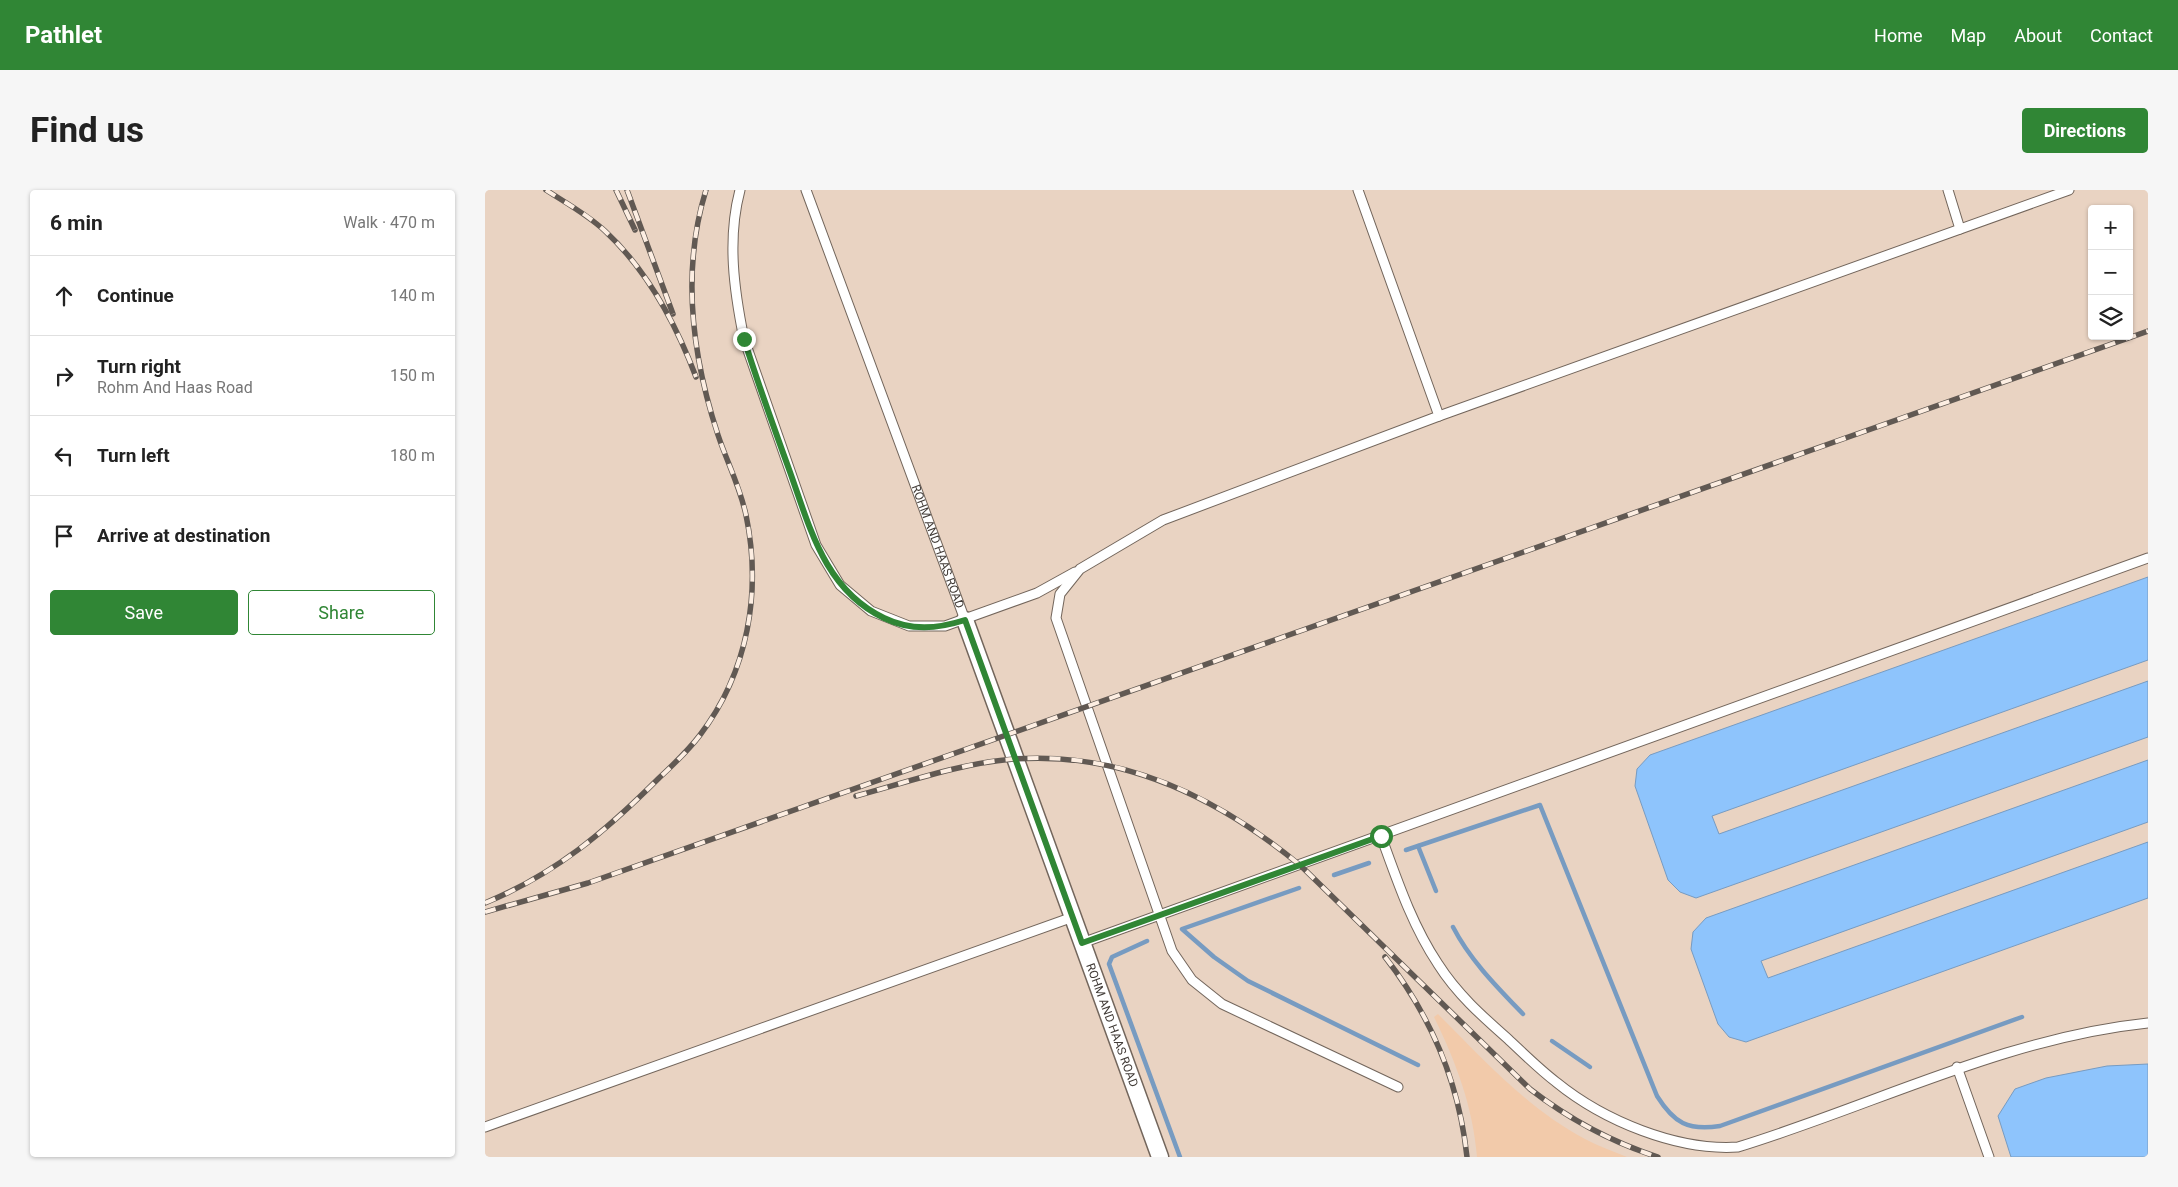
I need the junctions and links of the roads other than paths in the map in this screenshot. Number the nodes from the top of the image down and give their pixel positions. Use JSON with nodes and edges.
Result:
{"nodes":[{"id":1,"x":740,"y":190,"type":"edge"},
{"id":2,"x":807,"y":190,"type":"edge"},
{"id":3,"x":1358,"y":190,"type":"edge"},
{"id":4,"x":1948,"y":190,"type":"edge"},
{"id":5,"x":2069,"y":190,"type":"edge"},
{"id":6,"x":1960,"y":229,"type":"junction"},
{"id":7,"x":1439,"y":416,"type":"junction"},
{"id":8,"x":2148,"y":558,"type":"edge"},
{"id":9,"x":1080,"y":568,"type":"junction"},
{"id":10,"x":965,"y":620,"type":"junction"},
{"id":11,"x":1381,"y":836,"type":"junction"},
{"id":12,"x":1160,"y":916,"type":"junction"},
{"id":13,"x":1073,"y":917,"type":"junction"},
{"id":14,"x":1082,"y":943,"type":"junction"},
{"id":15,"x":2148,"y":1017,"type":"edge"},
{"id":16,"x":2148,"y":1023,"type":"edge"},
{"id":17,"x":2132,"y":1025,"type":"junction"},
{"id":18,"x":1957,"y":1067,"type":"junction"},
{"id":19,"x":1397,"y":1087,"type":"dead end"},
{"id":20,"x":485,"y":1127,"type":"edge"},
{"id":21,"x":1160,"y":1157,"type":"edge"},
{"id":22,"x":1989,"y":1157,"type":"edge"}],
"edges":[{"from":1,"to":10,"type":"lane"},
{"from":2,"to":10,"type":"lane","name":"ROHM AND HAAS ROAD"},
{"from":3,"to":7,"type":"lane"},
{"from":4,"to":6,"type":"lane"},
{"from":5,"to":6,"type":"lane"},
{"from":6,"to":7,"type":"lane"},
{"from":7,"to":9,"type":"lane"},
{"from":8,"to":11,"type":"lane"},
{"from":9,"to":10,"type":"lane"},
{"from":9,"to":12,"type":"lane"},
{"from":10,"to":13,"type":"street","name":"ROHM AND HAAS ROAD"},
{"from":11,"to":12,"type":"lane"},
{"from":11,"to":18,"type":"lane"},
{"from":12,"to":14,"type":"lane"},
{"from":12,"to":19,"type":"lane"},
{"from":13,"to":14,"type":"street","name":"ROHM AND HAAS ROAD"},
{"from":13,"to":20,"type":"lane"},
{"from":14,"to":21,"type":"street","name":"ROHM AND HAAS ROAD"},
{"from":15,"to":17,"type":"lane"},
{"from":16,"to":17,"type":"lane"},
{"from":17,"to":18,"type":"lane"},
{"from":18,"to":22,"type":"lane"}]}
